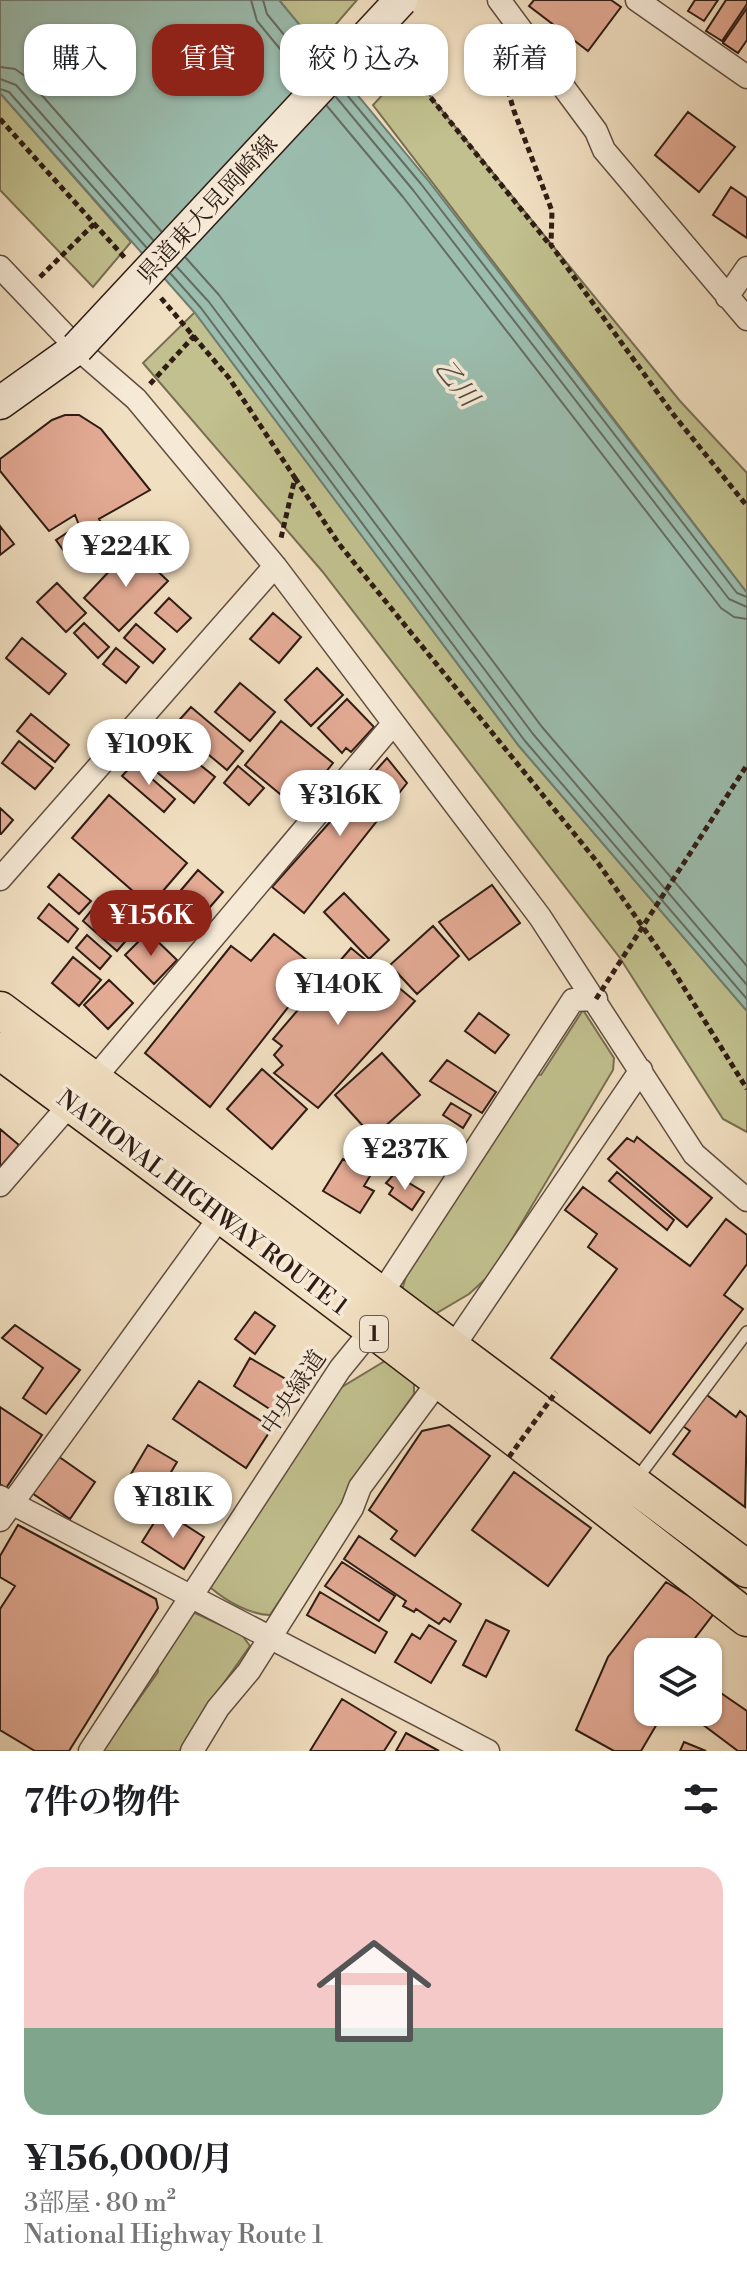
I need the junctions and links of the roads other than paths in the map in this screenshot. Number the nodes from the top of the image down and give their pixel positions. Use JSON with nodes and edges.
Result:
{"nodes":[{"id":1,"x":401,"y":0,"type":"edge"},
{"id":2,"x":499,"y":0,"type":"edge"},
{"id":3,"x":637,"y":0,"type":"edge"},
{"id":4,"x":747,"y":77,"type":"edge"},
{"id":5,"x":0,"y":267,"type":"edge"},
{"id":6,"x":747,"y":268,"type":"edge"},
{"id":7,"x":727,"y":297,"type":"junction"},
{"id":8,"x":747,"y":319,"type":"edge"},
{"id":9,"x":77,"y":348,"type":"junction"},
{"id":10,"x":0,"y":403,"type":"edge"},
{"id":11,"x":275,"y":566,"type":"junction"},
{"id":12,"x":393,"y":724,"type":"junction"},
{"id":13,"x":0,"y":879,"type":"edge"},
{"id":14,"x":596,"y":999,"type":"junction"},
{"id":15,"x":0,"y":1010,"type":"edge"},
{"id":16,"x":0,"y":1051,"type":"edge"},
{"id":17,"x":641,"y":1070,"type":"junction"},
{"id":18,"x":82,"y":1092,"type":"junction"},
{"id":19,"x":0,"y":1185,"type":"edge"},
{"id":20,"x":747,"y":1200,"type":"edge"},
{"id":21,"x":220,"y":1217,"type":"junction"},
{"id":22,"x":380,"y":1296,"type":"junction"},
{"id":23,"x":371,"y":1331,"type":"junction"},
{"id":24,"x":747,"y":1332,"type":"edge"},
{"id":25,"x":447,"y":1362,"type":"junction"},
{"id":26,"x":634,"y":1484,"type":"junction"},
{"id":27,"x":4,"y":1507,"type":"edge"},
{"id":28,"x":747,"y":1569,"type":"edge"},
{"id":29,"x":191,"y":1594,"type":"junction"},
{"id":30,"x":747,"y":1618,"type":"edge"},
{"id":31,"x":269,"y":1638,"type":"junction"},
{"id":32,"x":90,"y":1751,"type":"edge"},
{"id":33,"x":192,"y":1751,"type":"edge"},
{"id":34,"x":488,"y":1751,"type":"edge"}],
"edges":[{"from":1,"to":9,"type":"main road","name":"県道東大見岡崎線","bridge":true},
{"from":2,"to":7,"type":"street"},
{"from":3,"to":4,"type":"street"},
{"from":5,"to":9,"type":"street"},
{"from":6,"to":7,"type":"street"},
{"from":7,"to":8,"type":"street"},
{"from":9,"to":10,"type":"main road","name":"県道東大見岡崎線"},
{"from":9,"to":11,"type":"street"},
{"from":11,"to":12,"type":"street"},
{"from":11,"to":13,"type":"street"},
{"from":12,"to":14,"type":"street"},
{"from":12,"to":18,"type":"street"},
{"from":14,"to":17,"type":"street"},
{"from":14,"to":22,"type":"street","name":"中央緑道"},
{"from":15,"to":18,"type":"highway","name":"NATIONAL HIGHWAY ROUTE 1","number":"1"},
{"from":16,"to":18,"type":"highway","name":"NATIONAL HIGHWAY ROUTE 1","number":"1"},
{"from":17,"to":20,"type":"street"},
{"from":17,"to":25,"type":"street"},
{"from":18,"to":19,"type":"street"},
{"from":18,"to":21,"type":"highway","name":"NATIONAL HIGHWAY ROUTE 1","number":"1"},
{"from":18,"to":22,"type":"highway","name":"NATIONAL HIGHWAY ROUTE 1","number":"1"},
{"from":21,"to":23,"type":"highway","name":"NATIONAL HIGHWAY ROUTE 1","number":"1"},
{"from":21,"to":27,"type":"street"},
{"from":22,"to":23,"type":"street","name":"中央緑道"},
{"from":22,"to":25,"type":"highway","name":"NATIONAL HIGHWAY ROUTE 1","number":"1"},
{"from":23,"to":25,"type":"highway","name":"NATIONAL HIGHWAY ROUTE 1","number":"1"},
{"from":23,"to":29,"type":"street","name":"中央緑道"},
{"from":24,"to":26,"type":"lane"},
{"from":25,"to":26,"type":"highway","name":"NATIONAL HIGHWAY ROUTE 1","number":"1"},
{"from":25,"to":30,"type":"highway","name":"NATIONAL HIGHWAY ROUTE 1","number":"1"},
{"from":25,"to":31,"type":"street"},
{"from":26,"to":28,"type":"highway","name":"NATIONAL HIGHWAY ROUTE 1","number":"1"},
{"from":27,"to":29,"type":"street"},
{"from":29,"to":31,"type":"street"},
{"from":29,"to":32,"type":"street","name":"中央緑道"},
{"from":31,"to":33,"type":"street"},
{"from":31,"to":34,"type":"street"}]}
